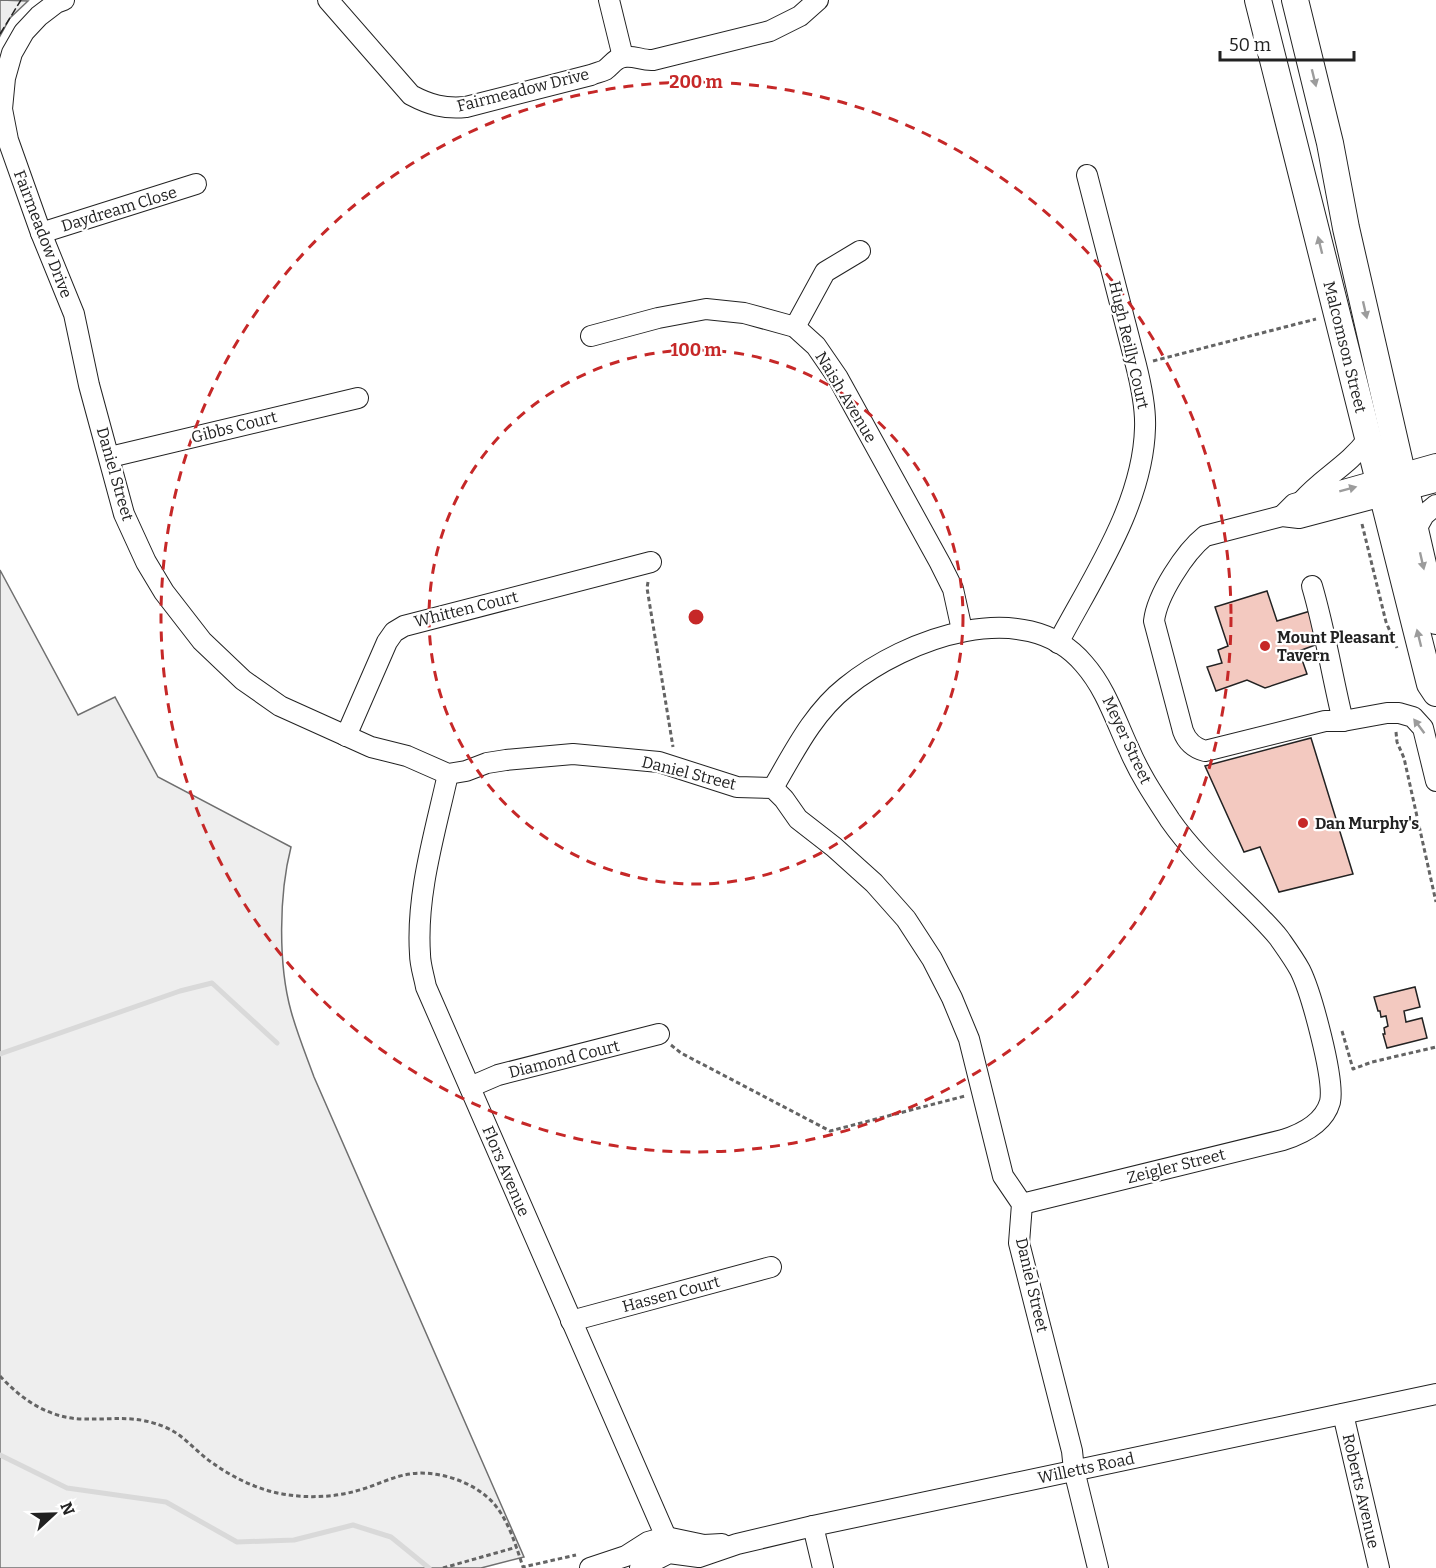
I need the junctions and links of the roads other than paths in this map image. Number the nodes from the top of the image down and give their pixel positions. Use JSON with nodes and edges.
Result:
{"nodes":[{"id":1,"x":64,"y":0,"type":"edge"},
{"id":2,"x":328,"y":0,"type":"edge"},
{"id":3,"x":609,"y":0,"type":"edge"},
{"id":4,"x":818,"y":0,"type":"edge"},
{"id":5,"x":1258,"y":0,"type":"edge"},
{"id":6,"x":1294,"y":0,"type":"edge"},
{"id":7,"x":622,"y":57,"type":"junction"},
{"id":8,"x":1087,"y":175,"type":"dead end"},
{"id":9,"x":196,"y":184,"type":"dead end"},
{"id":10,"x":41,"y":233,"type":"junction"},
{"id":11,"x":860,"y":250,"type":"dead end"},
{"id":12,"x":74,"y":314,"type":"joint"},
{"id":13,"x":795,"y":327,"type":"junction"},
{"id":14,"x":591,"y":336,"type":"dead end"},
{"id":15,"x":358,"y":398,"type":"dead end"},
{"id":16,"x":1368,"y":440,"type":"junction"},
{"id":17,"x":110,"y":458,"type":"junction"},
{"id":18,"x":1436,"y":464,"type":"edge"},
{"id":19,"x":1436,"y":482,"type":"edge"},
{"id":20,"x":1392,"y":485,"type":"junction"},
{"id":21,"x":1302,"y":501,"type":"junction"},
{"id":22,"x":1436,"y":505,"type":"edge"},
{"id":23,"x":1282,"y":516,"type":"junction"},
{"id":24,"x":1415,"y":531,"type":"junction"},
{"id":25,"x":651,"y":562,"type":"road end"},
{"id":26,"x":1312,"y":586,"type":"dead end"},
{"id":27,"x":1436,"y":621,"type":"edge"},
{"id":28,"x":962,"y":630,"type":"junction"},
{"id":29,"x":1058,"y":643,"type":"junction"},
{"id":30,"x":1436,"y":693,"type":"edge"},
{"id":31,"x":1343,"y":721,"type":"junction"},
{"id":32,"x":346,"y":736,"type":"junction"},
{"id":33,"x":448,"y":774,"type":"junction"},
{"id":34,"x":1436,"y":781,"type":"edge"},
{"id":35,"x":773,"y":788,"type":"junction"},
{"id":36,"x":659,"y":1034,"type":"road end"},
{"id":37,"x":470,"y":1088,"type":"junction"},
{"id":38,"x":1324,"y":1115,"type":"joint"},
{"id":39,"x":1022,"y":1204,"type":"junction"},
{"id":40,"x":771,"y":1267,"type":"dead end"},
{"id":41,"x":571,"y":1321,"type":"junction"},
{"id":42,"x":1436,"y":1394,"type":"edge"},
{"id":43,"x":1343,"y":1414,"type":"junction"},
{"id":44,"x":1074,"y":1470,"type":"junction"},
{"id":45,"x":813,"y":1526,"type":"junction"},
{"id":46,"x":668,"y":1545,"type":"junction"},
{"id":47,"x":590,"y":1568,"type":"edge"},
{"id":48,"x":640,"y":1568,"type":"edge"},
{"id":49,"x":823,"y":1568,"type":"edge"},
{"id":50,"x":1098,"y":1568,"type":"edge"},
{"id":51,"x":1378,"y":1568,"type":"edge"}],
"edges":[{"from":1,"to":10,"type":"street","name":"Fairmeadow Drive"},
{"from":2,"to":7,"type":"street","name":"Fairmeadow Drive"},
{"from":3,"to":7,"type":"street"},
{"from":4,"to":7,"type":"street"},
{"from":16,"to":5,"type":"main road","name":"Malcomson Street","one_way":true},
{"from":6,"to":20,"type":"main road","name":"Malcomson Street","one_way":true},
{"from":8,"to":29,"type":"street","name":"Hugh Reilly Court"},
{"from":9,"to":10,"type":"street","name":"Daydream Close"},
{"from":10,"to":12,"type":"street","name":"Fairmeadow Drive"},
{"from":11,"to":13,"type":"street"},
{"from":12,"to":17,"type":"street","name":"Daniel Street"},
{"from":13,"to":14,"type":"street","name":"Naish Avenue"},
{"from":13,"to":28,"type":"street","name":"Naish Avenue"},
{"from":15,"to":17,"type":"street","name":"Gibbs Court"},
{"from":16,"to":20,"type":"main road","name":"Malcomson Street"},
{"from":16,"to":21,"type":"street"},
{"from":17,"to":32,"type":"street","name":"Daniel Street"},
{"from":18,"to":20,"type":"street"},
{"from":19,"to":20,"type":"street"},
{"from":21,"to":20,"type":"street","one_way":true},
{"from":20,"to":23,"type":"street"},
{"from":20,"to":24,"type":"main road","name":"Malcomson Street"},
{"from":30,"to":20,"type":"main road","name":"Malcomson Street","one_way":true},
{"from":21,"to":23,"type":"street"},
{"from":22,"to":24,"type":"street"},
{"from":23,"to":31,"type":"street"},
{"from":24,"to":27,"type":"main road","name":"Malcomson Street","one_way":true},
{"from":25,"to":32,"type":"street","name":"Whitten Court"},
{"from":26,"to":31,"type":"street"},
{"from":28,"to":29,"type":"street","name":"Meyer Street"},
{"from":28,"to":35,"type":"street","name":"Meyer Street"},
{"from":29,"to":38,"type":"street","name":"Meyer Street"},
{"from":34,"to":31,"type":"street","one_way":true},
{"from":32,"to":33,"type":"street","name":"Daniel Street"},
{"from":33,"to":35,"type":"street","name":"Daniel Street"},
{"from":33,"to":37,"type":"street","name":"Flors Avenue"},
{"from":35,"to":39,"type":"street"},
{"from":36,"to":37,"type":"street","name":"Diamond Court"},
{"from":37,"to":41,"type":"street","name":"Flors Avenue"},
{"from":38,"to":39,"type":"street","name":"Zeigler Street"},
{"from":39,"to":44,"type":"street","name":"Daniel Street"},
{"from":40,"to":41,"type":"street","name":"Hassen Court"},
{"from":41,"to":46,"type":"street","name":"Flors Avenue"},
{"from":42,"to":43,"type":"street","name":"Willetts Road"},
{"from":43,"to":44,"type":"street","name":"Willetts Road"},
{"from":43,"to":51,"type":"street","name":"Roberts Avenue"},
{"from":44,"to":45,"type":"street","name":"Willetts Road"},
{"from":44,"to":50,"type":"street","name":"Daniel Street"},
{"from":45,"to":46,"type":"street","name":"Willetts Road"},
{"from":45,"to":49,"type":"street"},
{"from":46,"to":47,"type":"street"},
{"from":46,"to":48,"type":"street"}]}
